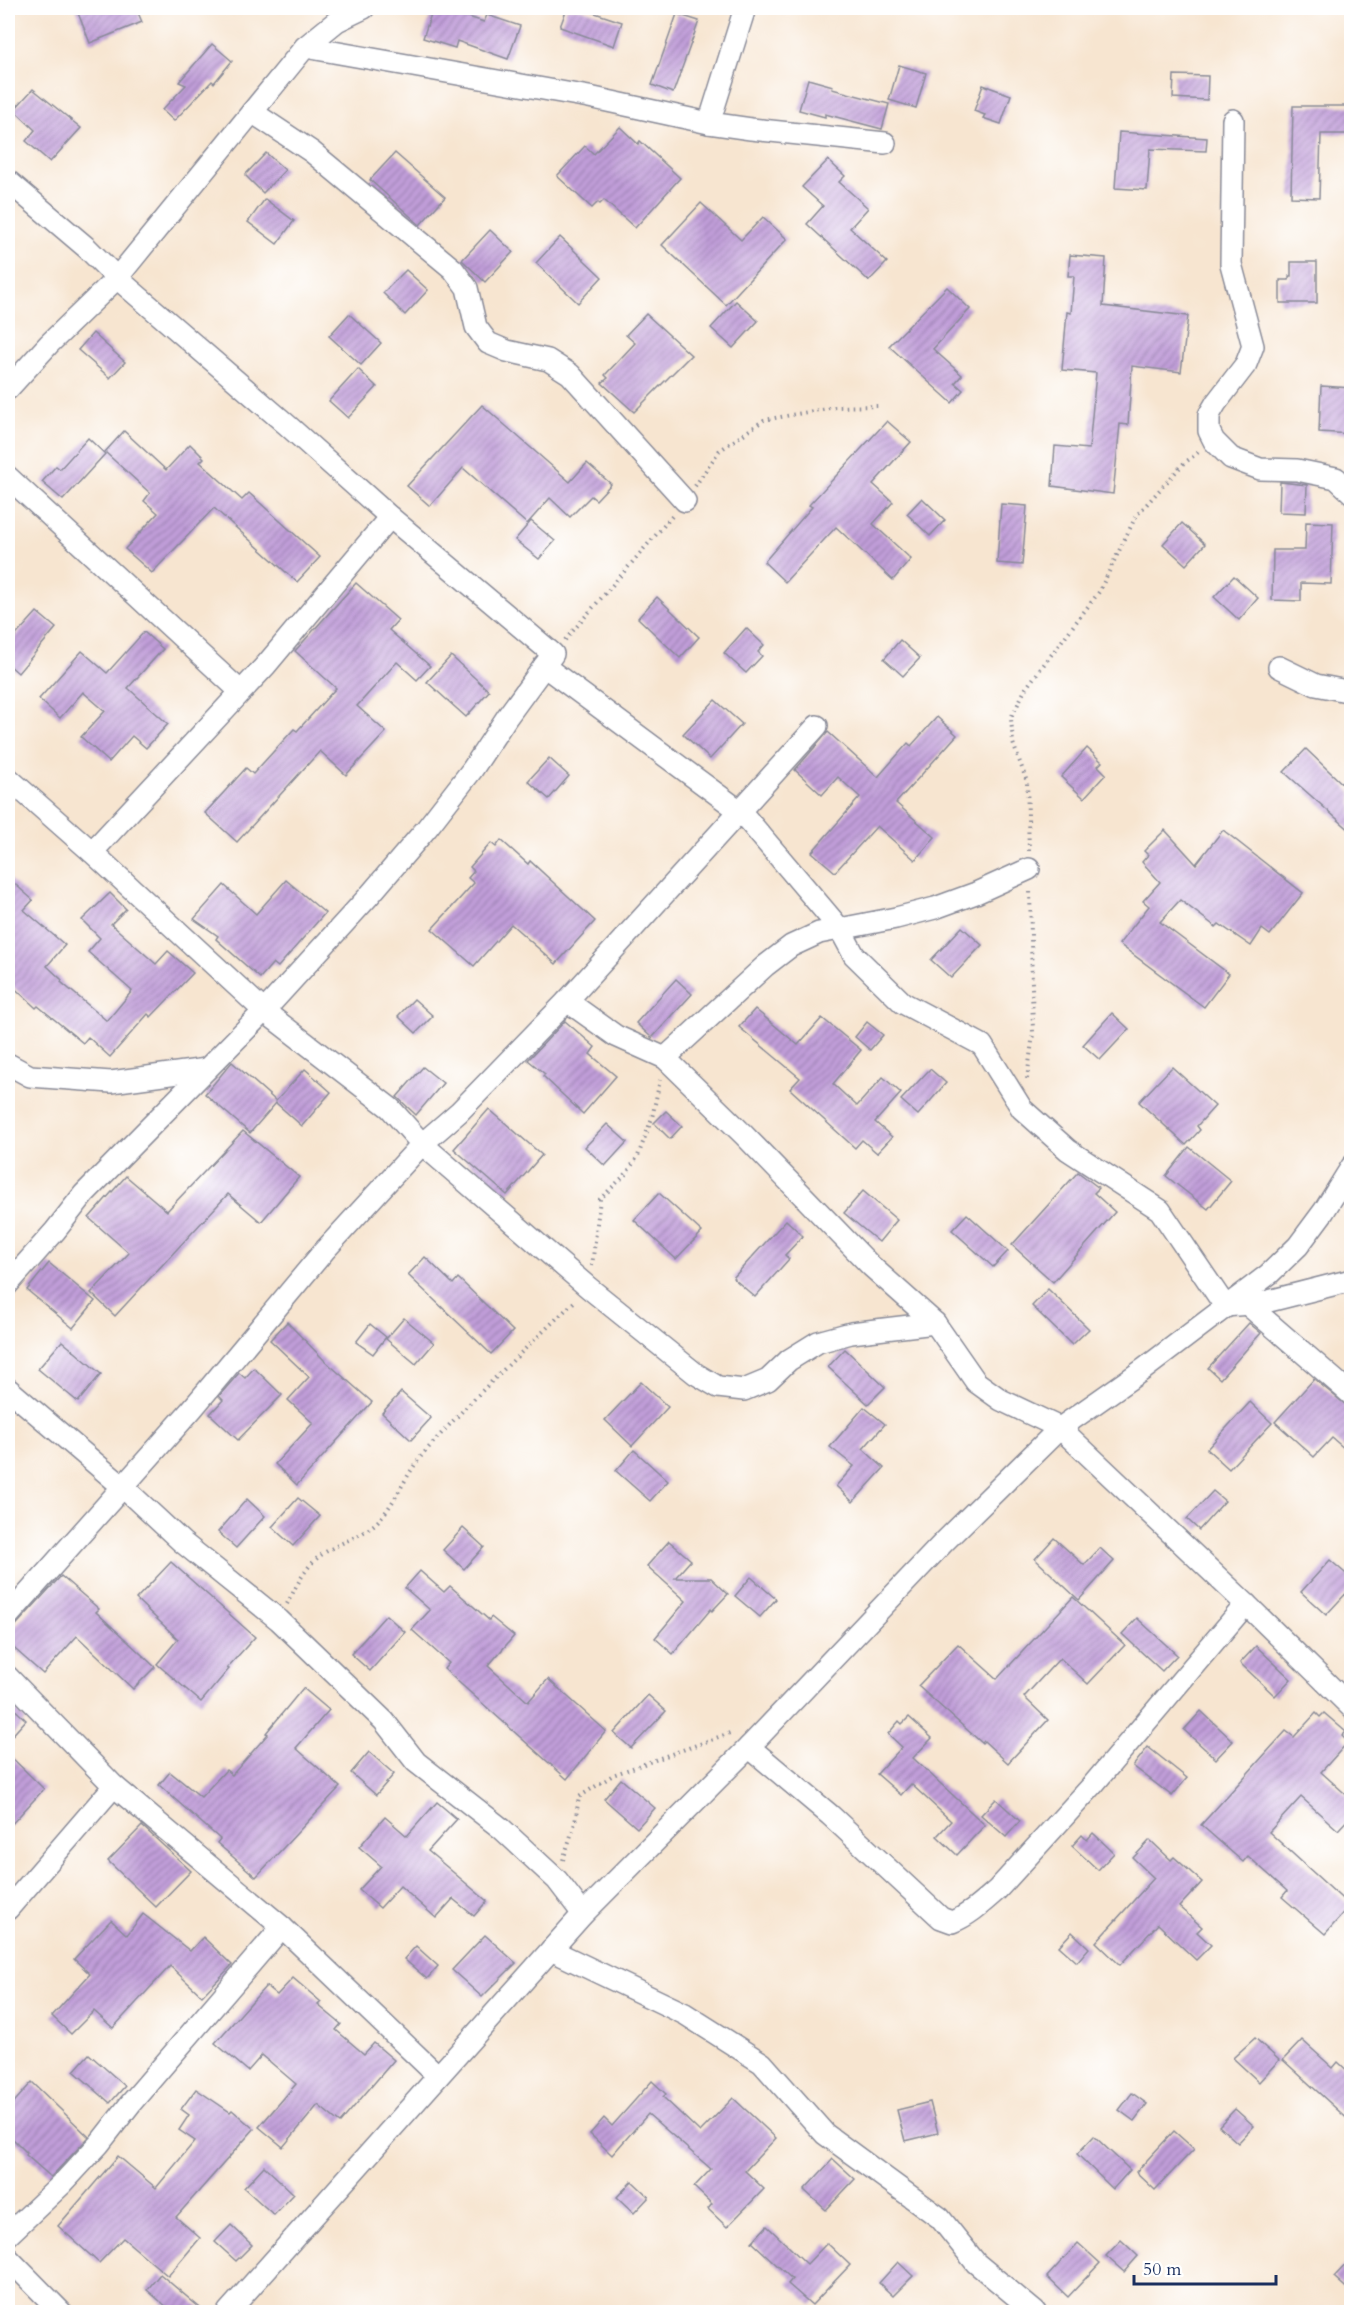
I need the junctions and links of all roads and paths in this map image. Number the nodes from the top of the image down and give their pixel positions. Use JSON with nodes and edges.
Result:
{"nodes":[{"id":1,"x":364,"y":8,"type":"edge"},
{"id":2,"x":745,"y":8,"type":"edge"},
{"id":3,"x":305,"y":47,"type":"junction"},
{"id":4,"x":252,"y":112,"type":"junction"},
{"id":5,"x":1233,"y":120,"type":"dead end"},
{"id":6,"x":710,"y":123,"type":"junction"},
{"id":7,"x":885,"y":143,"type":"dead end"},
{"id":8,"x":8,"y":181,"type":"edge"},
{"id":9,"x":117,"y":278,"type":"junction"},
{"id":10,"x":8,"y":389,"type":"edge"},
{"id":11,"x":1214,"y":441,"type":"junction"},
{"id":12,"x":8,"y":477,"type":"edge"},
{"id":13,"x":1352,"y":493,"type":"edge"},
{"id":14,"x":686,"y":501,"type":"dead end"},
{"id":15,"x":390,"y":517,"type":"junction"},
{"id":16,"x":544,"y":666,"type":"junction"},
{"id":17,"x":1279,"y":667,"type":"dead end"},
{"id":18,"x":240,"y":691,"type":"junction"},
{"id":19,"x":1352,"y":692,"type":"edge"},
{"id":20,"x":817,"y":726,"type":"dead end"},
{"id":21,"x":8,"y":778,"type":"edge"},
{"id":22,"x":741,"y":812,"type":"junction"},
{"id":23,"x":92,"y":852,"type":"junction"},
{"id":24,"x":1029,"y":868,"type":"junction"},
{"id":25,"x":840,"y":929,"type":"junction"},
{"id":26,"x":567,"y":1001,"type":"junction"},
{"id":27,"x":264,"y":1011,"type":"junction"},
{"id":28,"x":665,"y":1058,"type":"junction"},
{"id":29,"x":8,"y":1064,"type":"edge"},
{"id":30,"x":207,"y":1068,"type":"junction"},
{"id":31,"x":1022,"y":1109,"type":"junction"},
{"id":32,"x":422,"y":1143,"type":"junction"},
{"id":33,"x":1352,"y":1166,"type":"edge"},
{"id":34,"x":1352,"y":1280,"type":"edge"},
{"id":35,"x":8,"y":1284,"type":"edge"},
{"id":36,"x":589,"y":1288,"type":"junction"},
{"id":37,"x":1247,"y":1304,"type":"junction"},
{"id":38,"x":1226,"y":1306,"type":"junction"},
{"id":39,"x":935,"y":1323,"type":"junction"},
{"id":40,"x":8,"y":1389,"type":"edge"},
{"id":41,"x":1352,"y":1395,"type":"edge"},
{"id":42,"x":1060,"y":1428,"type":"junction"},
{"id":43,"x":123,"y":1487,"type":"junction"},
{"id":44,"x":1246,"y":1604,"type":"junction"},
{"id":45,"x":8,"y":1616,"type":"edge"},
{"id":46,"x":279,"y":1620,"type":"junction"},
{"id":47,"x":8,"y":1677,"type":"edge"},
{"id":48,"x":1352,"y":1708,"type":"edge"},
{"id":49,"x":730,"y":1733,"type":"dead end"},
{"id":50,"x":749,"y":1747,"type":"junction"},
{"id":51,"x":114,"y":1786,"type":"junction"},
{"id":52,"x":557,"y":1880,"type":"junction"},
{"id":53,"x":8,"y":1910,"type":"edge"},
{"id":54,"x":583,"y":1914,"type":"junction"},
{"id":55,"x":282,"y":1927,"type":"junction"},
{"id":56,"x":551,"y":1950,"type":"junction"},
{"id":57,"x":438,"y":2076,"type":"junction"},
{"id":58,"x":8,"y":2235,"type":"edge"},
{"id":59,"x":8,"y":2258,"type":"edge"},
{"id":60,"x":61,"y":2313,"type":"edge"},
{"id":61,"x":228,"y":2313,"type":"edge"},
{"id":62,"x":1035,"y":2313,"type":"edge"}],
"edges":[{"from":1,"to":3,"type":"street"},
{"from":2,"to":6,"type":"street"},
{"from":3,"to":4,"type":"street"},
{"from":3,"to":6,"type":"street"},
{"from":4,"to":9,"type":"street"},
{"from":4,"to":14,"type":"street"},
{"from":5,"to":11,"type":"street"},
{"from":6,"to":7,"type":"street"},
{"from":8,"to":9,"type":"street"},
{"from":9,"to":10,"type":"street"},
{"from":9,"to":15,"type":"street"},
{"from":11,"to":13,"type":"street"},
{"from":11,"to":24,"type":"path"},
{"from":12,"to":18,"type":"street"},
{"from":15,"to":16,"type":"street"},
{"from":15,"to":18,"type":"street"},
{"from":16,"to":22,"type":"street"},
{"from":16,"to":27,"type":"street"},
{"from":17,"to":19,"type":"street"},
{"from":18,"to":23,"type":"street"},
{"from":20,"to":22,"type":"street"},
{"from":21,"to":23,"type":"street"},
{"from":22,"to":25,"type":"street"},
{"from":22,"to":26,"type":"street"},
{"from":23,"to":27,"type":"street"},
{"from":24,"to":25,"type":"street"},
{"from":24,"to":31,"type":"path"},
{"from":25,"to":28,"type":"street"},
{"from":25,"to":31,"type":"street"},
{"from":26,"to":28,"type":"street"},
{"from":26,"to":32,"type":"street"},
{"from":27,"to":30,"type":"street"},
{"from":27,"to":32,"type":"street"},
{"from":28,"to":36,"type":"path"},
{"from":28,"to":39,"type":"street"},
{"from":29,"to":30,"type":"street"},
{"from":30,"to":35,"type":"street"},
{"from":31,"to":38,"type":"street"},
{"from":32,"to":36,"type":"street"},
{"from":32,"to":43,"type":"street"},
{"from":33,"to":38,"type":"street"},
{"from":34,"to":37,"type":"street"},
{"from":36,"to":39,"type":"street"},
{"from":36,"to":46,"type":"path"},
{"from":37,"to":38,"type":"street"},
{"from":37,"to":41,"type":"street"},
{"from":38,"to":42,"type":"street"},
{"from":39,"to":42,"type":"street"},
{"from":40,"to":43,"type":"street"},
{"from":42,"to":44,"type":"street"},
{"from":42,"to":50,"type":"street"},
{"from":43,"to":45,"type":"street"},
{"from":43,"to":46,"type":"street"},
{"from":44,"to":48,"type":"street"},
{"from":44,"to":50,"type":"street"},
{"from":46,"to":52,"type":"street"},
{"from":47,"to":51,"type":"street"},
{"from":49,"to":52,"type":"path"},
{"from":50,"to":54,"type":"street"},
{"from":51,"to":53,"type":"street"},
{"from":51,"to":55,"type":"street"},
{"from":52,"to":54,"type":"street"},
{"from":54,"to":56,"type":"street"},
{"from":55,"to":57,"type":"street"},
{"from":55,"to":58,"type":"street"},
{"from":56,"to":57,"type":"street"},
{"from":56,"to":62,"type":"street"},
{"from":57,"to":61,"type":"street"},
{"from":59,"to":60,"type":"street"}]}
